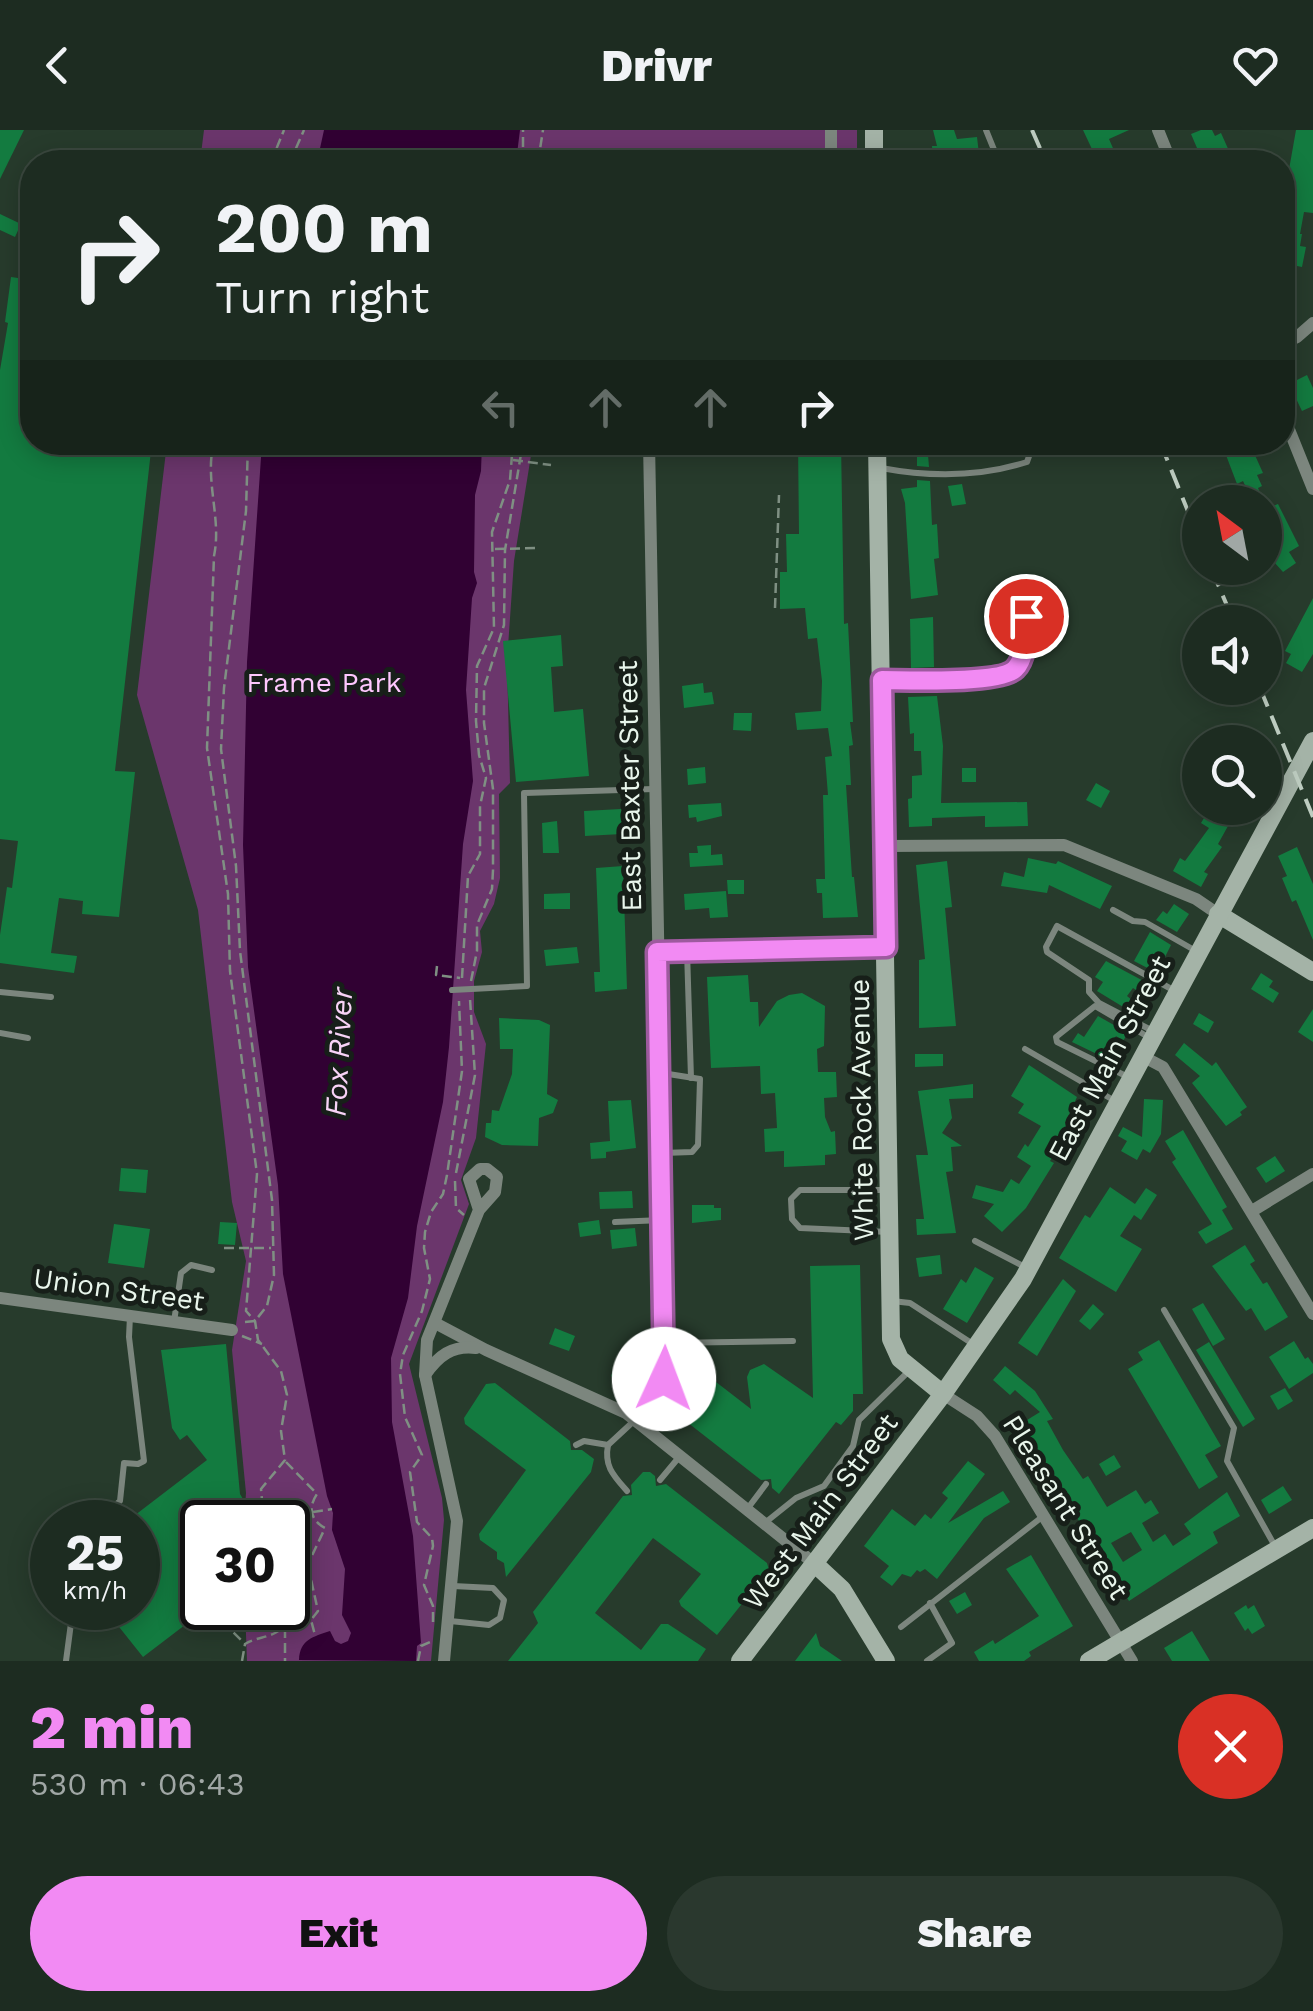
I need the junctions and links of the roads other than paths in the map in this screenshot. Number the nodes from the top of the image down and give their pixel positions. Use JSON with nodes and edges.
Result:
{"nodes":[{"id":1,"x":1295,"y":444,"type":"edge"},
{"id":2,"x":649,"y":455,"type":"edge"},
{"id":3,"x":878,"y":455,"type":"edge"},
{"id":4,"x":1029,"y":455,"type":"edge"},
{"id":5,"x":878,"y":468,"type":"junction"},
{"id":6,"x":1313,"y":489,"type":"edge"},
{"id":7,"x":1026,"y":587,"type":"dead end"},
{"id":8,"x":882,"y":680,"type":"junction"},
{"id":9,"x":1313,"y":741,"type":"edge"},
{"id":10,"x":655,"y":789,"type":"junction"},
{"id":11,"x":885,"y":846,"type":"junction"},
{"id":12,"x":1114,"y":910,"type":"dead end"},
{"id":13,"x":1218,"y":914,"type":"junction"},
{"id":14,"x":886,"y":947,"type":"junction"},
{"id":15,"x":687,"y":951,"type":"junction"},
{"id":16,"x":657,"y":952,"type":"junction"},
{"id":17,"x":1198,"y":952,"type":"junction"},
{"id":18,"x":1313,"y":972,"type":"edge"},
{"id":19,"x":456,"y":990,"type":"road end"},
{"id":20,"x":1176,"y":991,"type":"junction"},
{"id":21,"x":0,"y":992,"type":"edge"},
{"id":22,"x":51,"y":997,"type":"dead end"},
{"id":23,"x":0,"y":1033,"type":"edge"},
{"id":24,"x":28,"y":1038,"type":"dead end"},
{"id":25,"x":1149,"y":1042,"type":"junction"},
{"id":26,"x":1026,"y":1049,"type":"dead end"},
{"id":27,"x":660,"y":1072,"type":"junction"},
{"id":28,"x":1130,"y":1077,"type":"junction"},
{"id":29,"x":691,"y":1078,"type":"junction"},
{"id":30,"x":1116,"y":1102,"type":"junction"},
{"id":31,"x":662,"y":1153,"type":"junction"},
{"id":32,"x":1313,"y":1174,"type":"edge"},
{"id":33,"x":889,"y":1190,"type":"junction"},
{"id":34,"x":1252,"y":1211,"type":"junction"},
{"id":35,"x":477,"y":1217,"type":"road end"},
{"id":36,"x":663,"y":1220,"type":"junction"},
{"id":37,"x":615,"y":1222,"type":"dead end"},
{"id":38,"x":890,"y":1232,"type":"junction"},
{"id":39,"x":976,"y":1241,"type":"dead end"},
{"id":40,"x":1028,"y":1269,"type":"junction"},
{"id":41,"x":212,"y":1270,"type":"dead end"},
{"id":42,"x":0,"y":1298,"type":"edge"},
{"id":43,"x":890,"y":1300,"type":"junction"},
{"id":44,"x":1164,"y":1310,"type":"dead end"},
{"id":45,"x":1313,"y":1314,"type":"edge"},
{"id":46,"x":130,"y":1316,"type":"junction"},
{"id":47,"x":174,"y":1322,"type":"junction"},
{"id":48,"x":434,"y":1323,"type":"junction"},
{"id":49,"x":232,"y":1330,"type":"road end"},
{"id":50,"x":793,"y":1341,"type":"dead end"},
{"id":51,"x":666,"y":1343,"type":"junction"},
{"id":52,"x":976,"y":1346,"type":"junction"},
{"id":53,"x":486,"y":1350,"type":"junction"},
{"id":54,"x":911,"y":1369,"type":"junction"},
{"id":55,"x":425,"y":1375,"type":"junction"},
{"id":56,"x":664,"y":1379,"type":"junction"},
{"id":57,"x":694,"y":1394,"type":"dead end"},
{"id":58,"x":943,"y":1394,"type":"junction"},
{"id":59,"x":636,"y":1420,"type":"junction"},
{"id":60,"x":608,"y":1444,"type":"junction"},
{"id":61,"x":576,"y":1446,"type":"dead end"},
{"id":62,"x":681,"y":1455,"type":"junction"},
{"id":63,"x":660,"y":1480,"type":"dead end"},
{"id":64,"x":766,"y":1484,"type":"dead end"},
{"id":65,"x":627,"y":1491,"type":"dead end"},
{"id":66,"x":119,"y":1500,"type":"edge"},
{"id":67,"x":748,"y":1508,"type":"junction"},
{"id":68,"x":1044,"y":1516,"type":"junction"},
{"id":69,"x":766,"y":1522,"type":"junction"},
{"id":70,"x":1313,"y":1528,"type":"edge"},
{"id":71,"x":1277,"y":1549,"type":"junction"},
{"id":72,"x":815,"y":1564,"type":"junction"},
{"id":73,"x":452,"y":1586,"type":"junction"},
{"id":74,"x":930,"y":1603,"type":"junction"},
{"id":75,"x":449,"y":1621,"type":"junction"},
{"id":76,"x":901,"y":1626,"type":"dead end"},
{"id":77,"x":70,"y":1630,"type":"edge"},
{"id":78,"x":1121,"y":1642,"type":"junction"},
{"id":79,"x":883,"y":1660,"type":"edge"},
{"id":80,"x":66,"y":1661,"type":"edge"},
{"id":81,"x":444,"y":1661,"type":"edge"},
{"id":82,"x":740,"y":1661,"type":"edge"},
{"id":83,"x":927,"y":1661,"type":"edge"},
{"id":84,"x":1089,"y":1661,"type":"edge"},
{"id":85,"x":1132,"y":1661,"type":"edge"}],
"edges":[{"from":1,"to":6,"type":"street"},
{"from":2,"to":10,"type":"street","name":"East Baxter Street"},
{"from":3,"to":5,"type":"main road","name":"White Rock Avenue"},
{"from":4,"to":5,"type":"lane"},
{"from":5,"to":8,"type":"main road","name":"White Rock Avenue"},
{"from":7,"to":8,"type":"street"},
{"from":8,"to":11,"type":"main road","name":"White Rock Avenue"},
{"from":9,"to":13,"type":"main road","name":"East Main Street"},
{"from":10,"to":16,"type":"street","name":"East Baxter Street"},
{"from":10,"to":19,"type":"lane"},
{"from":11,"to":13,"type":"street"},
{"from":11,"to":14,"type":"main road","name":"White Rock Avenue"},
{"from":12,"to":17,"type":"lane"},
{"from":13,"to":17,"type":"main road","name":"East Main Street"},
{"from":13,"to":18,"type":"main road"},
{"from":14,"to":15,"type":"lane"},
{"from":14,"to":33,"type":"main road","name":"White Rock Avenue"},
{"from":15,"to":16,"type":"lane"},
{"from":15,"to":29,"type":"lane"},
{"from":16,"to":27,"type":"street","name":"East Baxter Street"},
{"from":17,"to":20,"type":"main road","name":"East Main Street"},
{"from":20,"to":25,"type":"main road","name":"East Main Street"},
{"from":20,"to":25,"type":"lane"},
{"from":21,"to":22,"type":"lane"},
{"from":23,"to":24,"type":"lane"},
{"from":25,"to":28,"type":"main road","name":"East Main Street"},
{"from":25,"to":28,"type":"lane"},
{"from":25,"to":34,"type":"street"},
{"from":26,"to":30,"type":"lane"},
{"from":27,"to":29,"type":"lane"},
{"from":27,"to":31,"type":"street","name":"East Baxter Street"},
{"from":28,"to":30,"type":"main road","name":"East Main Street"},
{"from":29,"to":31,"type":"lane"},
{"from":30,"to":40,"type":"main road","name":"East Main Street"},
{"from":31,"to":36,"type":"street","name":"East Baxter Street"},
{"from":32,"to":34,"type":"street"},
{"from":33,"to":38,"type":"main road","name":"White Rock Avenue"},
{"from":33,"to":38,"type":"lane"},
{"from":34,"to":45,"type":"street"},
{"from":35,"to":48,"type":"street"},
{"from":36,"to":37,"type":"lane"},
{"from":36,"to":51,"type":"street","name":"East Baxter Street"},
{"from":38,"to":43,"type":"main road","name":"White Rock Avenue"},
{"from":39,"to":40,"type":"lane"},
{"from":40,"to":52,"type":"main road","name":"East Main Street"},
{"from":41,"to":47,"type":"lane"},
{"from":42,"to":46,"type":"street","name":"Union Street"},
{"from":43,"to":52,"type":"lane"},
{"from":43,"to":54,"type":"main road","name":"White Rock Avenue"},
{"from":44,"to":71,"type":"lane"},
{"from":46,"to":47,"type":"street","name":"Union Street"},
{"from":46,"to":66,"type":"lane"},
{"from":47,"to":49,"type":"street","name":"Union Street"},
{"from":48,"to":53,"type":"street"},
{"from":48,"to":55,"type":"street"},
{"from":50,"to":51,"type":"lane"},
{"from":51,"to":56,"type":"street","name":"East Baxter Street"},
{"from":52,"to":58,"type":"main road","name":"East Main Street"},
{"from":53,"to":55,"type":"street"},
{"from":53,"to":59,"type":"street"},
{"from":54,"to":58,"type":"main road","name":"White Rock Avenue"},
{"from":54,"to":69,"type":"lane"},
{"from":55,"to":73,"type":"street"},
{"from":56,"to":57,"type":"lane"},
{"from":56,"to":59,"type":"street"},
{"from":58,"to":68,"type":"street","name":"Pleasant Street"},
{"from":58,"to":72,"type":"main road","name":"West Main Street"},
{"from":59,"to":60,"type":"lane"},
{"from":59,"to":62,"type":"street"},
{"from":60,"to":61,"type":"lane"},
{"from":60,"to":65,"type":"lane"},
{"from":62,"to":63,"type":"lane"},
{"from":62,"to":67,"type":"street"},
{"from":64,"to":67,"type":"lane"},
{"from":67,"to":69,"type":"street"},
{"from":68,"to":74,"type":"lane"},
{"from":68,"to":78,"type":"street","name":"Pleasant Street"},
{"from":69,"to":72,"type":"street"},
{"from":70,"to":71,"type":"main road"},
{"from":71,"to":78,"type":"main road"},
{"from":72,"to":79,"type":"main road"},
{"from":72,"to":82,"type":"main road","name":"West Main Street"},
{"from":73,"to":75,"type":"street"},
{"from":73,"to":75,"type":"lane"},
{"from":74,"to":76,"type":"lane"},
{"from":74,"to":83,"type":"lane"},
{"from":75,"to":81,"type":"street"},
{"from":77,"to":80,"type":"lane"},
{"from":78,"to":84,"type":"main road"},
{"from":78,"to":85,"type":"street","name":"Pleasant Street"}]}
